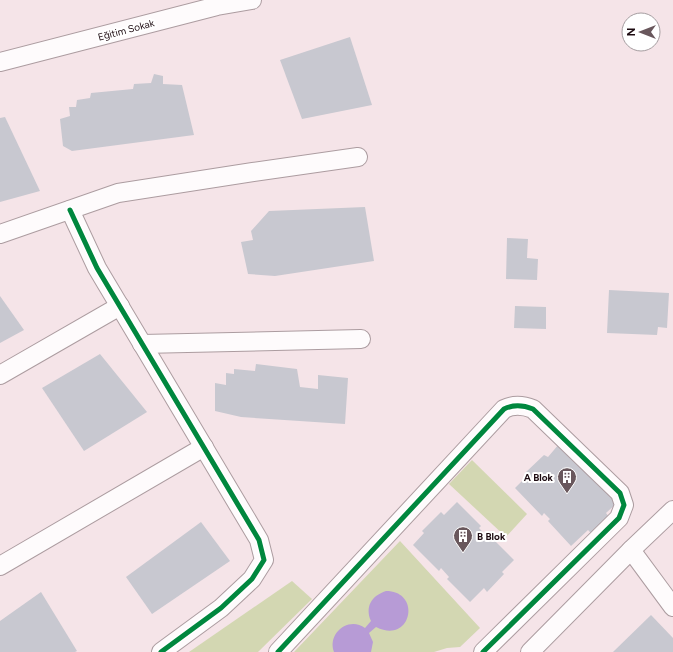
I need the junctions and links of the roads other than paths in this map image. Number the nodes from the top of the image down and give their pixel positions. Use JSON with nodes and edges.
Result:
{"nodes":[{"id":1,"x":252,"y":0,"type":"edge"},
{"id":2,"x":0,"y":62,"type":"edge"},
{"id":3,"x":358,"y":157,"type":"dead end"},
{"id":4,"x":70,"y":210,"type":"junction"},
{"id":5,"x":0,"y":234,"type":"edge"},
{"id":6,"x":120,"y":306,"type":"junction"},
{"id":7,"x":361,"y":339,"type":"dead end"},
{"id":8,"x":142,"y":344,"type":"junction"},
{"id":9,"x":0,"y":375,"type":"edge"},
{"id":10,"x":204,"y":447,"type":"junction"},
{"id":11,"x":673,"y":510,"type":"edge"},
{"id":12,"x":631,"y":550,"type":"junction"},
{"id":13,"x":0,"y":566,"type":"edge"},
{"id":14,"x":673,"y":607,"type":"edge"},
{"id":15,"x":161,"y":652,"type":"edge"},
{"id":16,"x":278,"y":652,"type":"edge"},
{"id":17,"x":483,"y":652,"type":"edge"},
{"id":18,"x":530,"y":652,"type":"edge"}],
"edges":[{"from":1,"to":2,"type":"street","name":"Eğitim Sokak"},
{"from":3,"to":4,"type":"street"},
{"from":4,"to":5,"type":"street"},
{"from":4,"to":6,"type":"street"},
{"from":6,"to":8,"type":"street"},
{"from":6,"to":9,"type":"street"},
{"from":7,"to":8,"type":"street"},
{"from":8,"to":10,"type":"street"},
{"from":10,"to":13,"type":"street"},
{"from":10,"to":15,"type":"street"},
{"from":11,"to":12,"type":"street"},
{"from":12,"to":14,"type":"street"},
{"from":12,"to":18,"type":"street"},
{"from":16,"to":17,"type":"street"}]}
